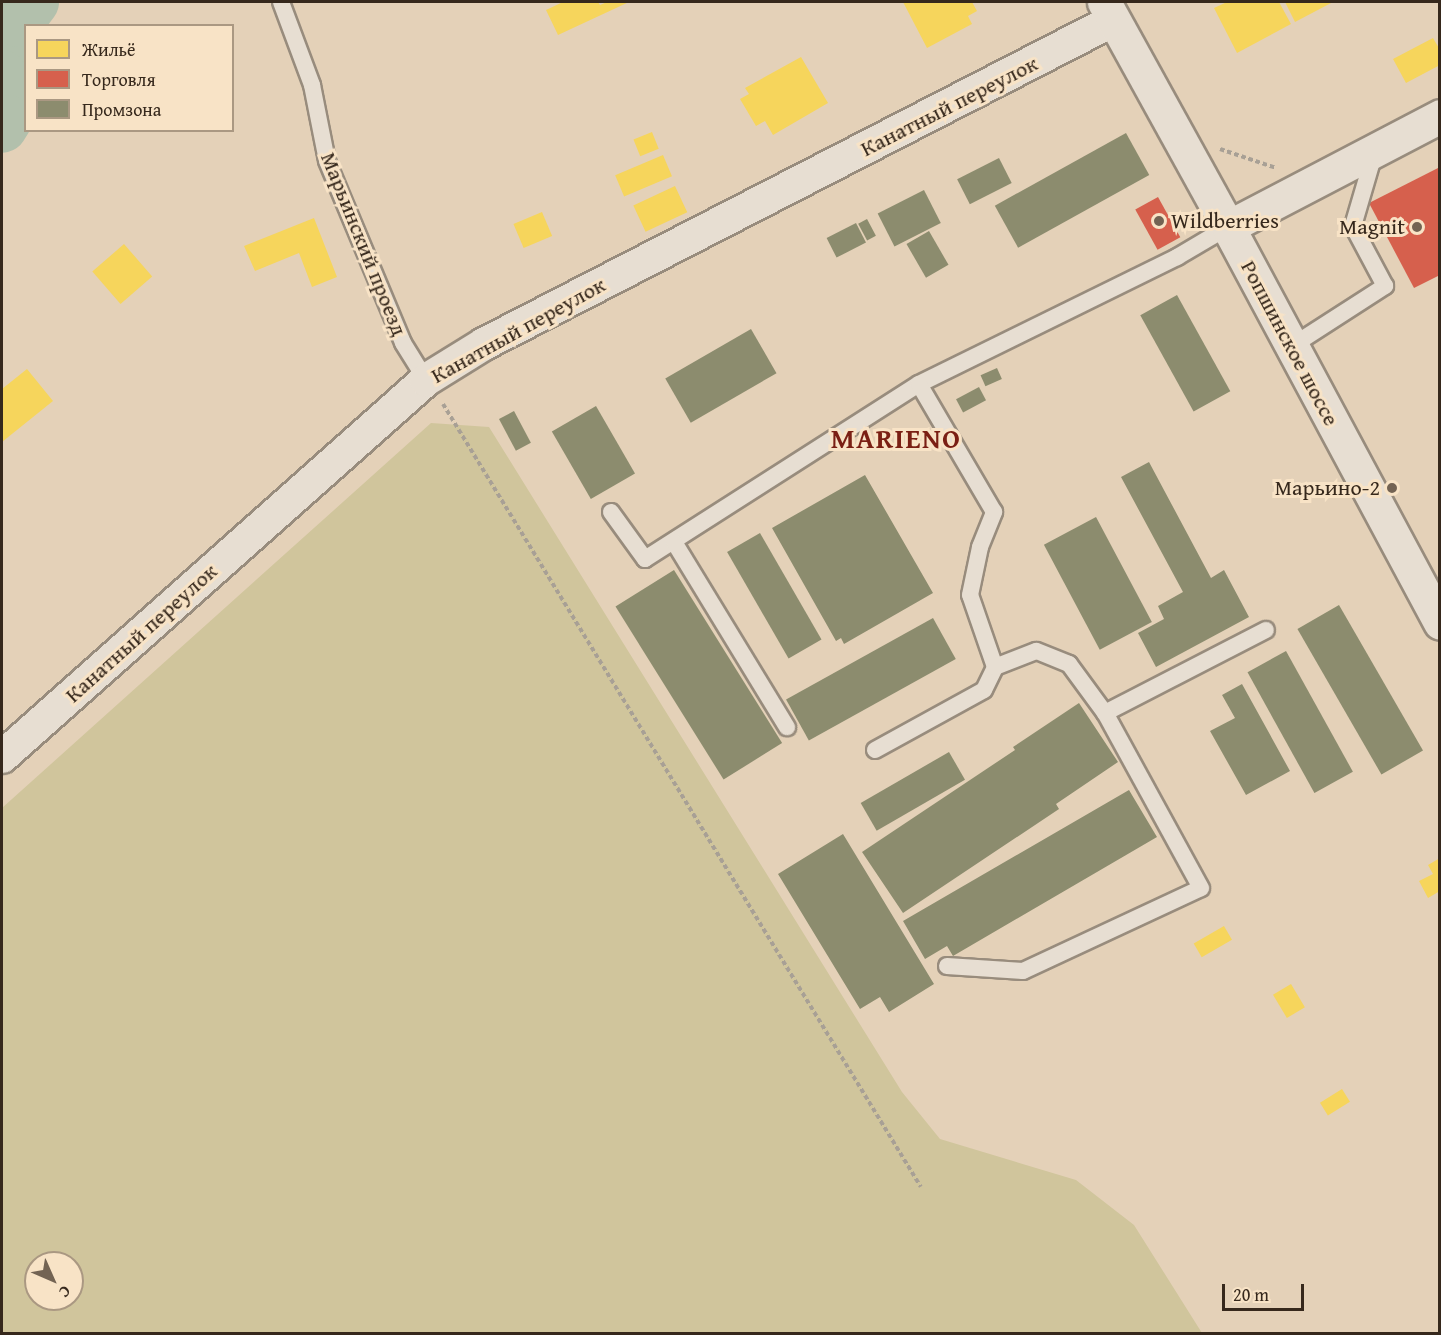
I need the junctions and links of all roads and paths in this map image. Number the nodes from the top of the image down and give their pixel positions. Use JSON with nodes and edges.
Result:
{"nodes":[{"id":1,"x":281,"y":2,"type":"edge"},
{"id":2,"x":1109,"y":11,"type":"edge"},
{"id":3,"x":1440,"y":116,"type":"edge"},
{"id":4,"x":1219,"y":149,"type":"dead end"},
{"id":5,"x":1376,"y":149,"type":"junction"},
{"id":6,"x":1281,"y":170,"type":"dead end"},
{"id":7,"x":1228,"y":227,"type":"junction"},
{"id":8,"x":1292,"y":346,"type":"junction"},
{"id":9,"x":426,"y":380,"type":"junction"},
{"id":10,"x":919,"y":384,"type":"junction"},
{"id":11,"x":611,"y":512,"type":"dead end"},
{"id":12,"x":674,"y":542,"type":"junction"},
{"id":13,"x":1440,"y":622,"type":"edge"},
{"id":14,"x":1266,"y":630,"type":"dead end"},
{"id":15,"x":995,"y":667,"type":"junction"},
{"id":16,"x":1105,"y":712,"type":"junction"},
{"id":17,"x":787,"y":727,"type":"dead end"},
{"id":18,"x":875,"y":750,"type":"dead end"},
{"id":19,"x":2,"y":757,"type":"edge"},
{"id":20,"x":947,"y":966,"type":"dead end"},
{"id":21,"x":921,"y":1187,"type":"dead end"}],
"edges":[{"from":1,"to":9,"type":"lane","name":"Марьинский проезд"},
{"from":2,"to":7,"type":"main road","name":"Ропшинское шоссе"},
{"from":2,"to":9,"type":"street","name":"Канатный переулок"},
{"from":3,"to":5,"type":"main road"},
{"from":4,"to":6,"type":"path"},
{"from":5,"to":7,"type":"main road"},
{"from":5,"to":8,"type":"lane"},
{"from":7,"to":8,"type":"main road","name":"Ропшинское шоссе"},
{"from":7,"to":10,"type":"lane"},
{"from":8,"to":13,"type":"main road","name":"Ропшинское шоссе"},
{"from":9,"to":19,"type":"street","name":"Канатный переулок"},
{"from":9,"to":21,"type":"path"},
{"from":10,"to":12,"type":"lane"},
{"from":10,"to":15,"type":"lane"},
{"from":11,"to":12,"type":"lane"},
{"from":12,"to":17,"type":"lane"},
{"from":14,"to":16,"type":"lane"},
{"from":15,"to":16,"type":"lane"},
{"from":15,"to":18,"type":"lane"},
{"from":16,"to":20,"type":"lane"}]}
